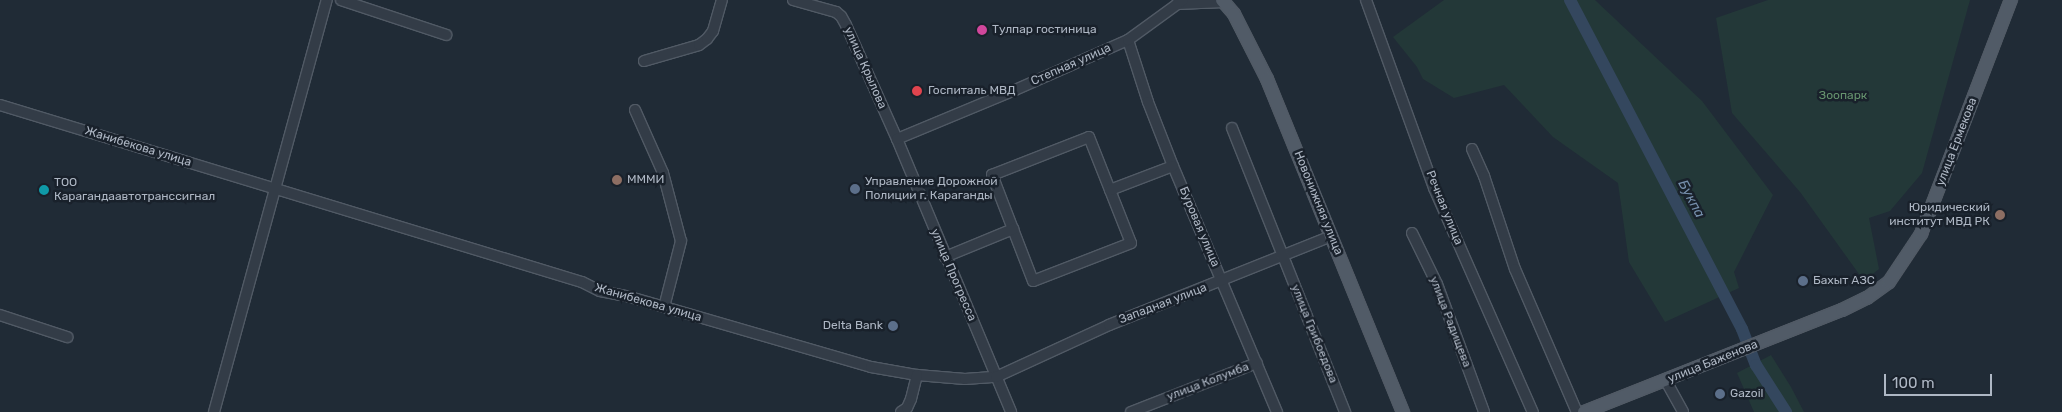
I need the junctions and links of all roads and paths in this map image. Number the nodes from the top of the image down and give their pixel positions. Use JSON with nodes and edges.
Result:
{"nodes":[{"id":1,"x":327,"y":0,"type":"edge"},
{"id":2,"x":341,"y":0,"type":"edge"},
{"id":3,"x":722,"y":0,"type":"edge"},
{"id":4,"x":793,"y":0,"type":"edge"},
{"id":5,"x":1366,"y":0,"type":"edge"},
{"id":6,"x":2011,"y":0,"type":"edge"},
{"id":7,"x":1223,"y":1,"type":"edge"},
{"id":8,"x":1180,"y":2,"type":"edge"},
{"id":9,"x":446,"y":35,"type":"dead end"},
{"id":10,"x":1128,"y":40,"type":"junction"},
{"id":11,"x":644,"y":61,"type":"dead end"},
{"id":12,"x":0,"y":105,"type":"edge"},
{"id":13,"x":635,"y":110,"type":"dead end"},
{"id":14,"x":1232,"y":128,"type":"dead end"},
{"id":15,"x":897,"y":139,"type":"junction"},
{"id":16,"x":1472,"y":149,"type":"dead end"},
{"id":17,"x":1173,"y":166,"type":"junction"},
{"id":18,"x":277,"y":188,"type":"junction"},
{"id":19,"x":1110,"y":190,"type":"junction"},
{"id":20,"x":1013,"y":229,"type":"junction"},
{"id":21,"x":1412,"y":234,"type":"dead end"},
{"id":22,"x":1332,"y":236,"type":"junction"},
{"id":23,"x":1283,"y":255,"type":"junction"},
{"id":24,"x":945,"y":257,"type":"junction"},
{"id":25,"x":1223,"y":280,"type":"junction"},
{"id":26,"x":664,"y":307,"type":"junction"},
{"id":27,"x":1842,"y":310,"type":"joint"},
{"id":28,"x":0,"y":315,"type":"edge"},
{"id":29,"x":67,"y":337,"type":"dead end"},
{"id":30,"x":1257,"y":363,"type":"junction"},
{"id":31,"x":917,"y":375,"type":"junction"},
{"id":32,"x":996,"y":377,"type":"junction"},
{"id":33,"x":1666,"y":381,"type":"junction"},
{"id":34,"x":214,"y":412,"type":"edge"},
{"id":35,"x":901,"y":412,"type":"edge"},
{"id":36,"x":1011,"y":412,"type":"edge"},
{"id":37,"x":1131,"y":412,"type":"edge"},
{"id":38,"x":1277,"y":412,"type":"edge"},
{"id":39,"x":1345,"y":412,"type":"edge"},
{"id":40,"x":1402,"y":412,"type":"edge"},
{"id":41,"x":1484,"y":412,"type":"edge"},
{"id":42,"x":1533,"y":412,"type":"edge"},
{"id":43,"x":1578,"y":412,"type":"edge"},
{"id":44,"x":1584,"y":412,"type":"edge"},
{"id":45,"x":1683,"y":412,"type":"edge"}],
"edges":[{"from":1,"to":18,"type":"street"},
{"from":2,"to":9,"type":"street"},
{"from":3,"to":11,"type":"street"},
{"from":4,"to":15,"type":"street","name":"улица Крылова"},
{"from":5,"to":42,"type":"street","name":"Речная улица"},
{"from":6,"to":27,"type":"main road","name":"улица Ермекова"},
{"from":7,"to":8,"type":"street"},
{"from":7,"to":22,"type":"main road","name":"Новонижняя улица"},
{"from":8,"to":10,"type":"street","name":"Степная улица"},
{"from":10,"to":15,"type":"street","name":"Степная улица"},
{"from":10,"to":17,"type":"street","name":"Буровая улица"},
{"from":12,"to":18,"type":"street","name":"Жанибекова улица"},
{"from":13,"to":26,"type":"street"},
{"from":14,"to":23,"type":"street","name":"улица Грибоедова"},
{"from":15,"to":24,"type":"street","name":"улица Прогресса"},
{"from":16,"to":43,"type":"street"},
{"from":17,"to":19,"type":"street"},
{"from":17,"to":25,"type":"street","name":"Буровая улица"},
{"from":18,"to":26,"type":"street","name":"Жанибекова улица"},
{"from":18,"to":34,"type":"street"},
{"from":19,"to":20,"type":"street"},
{"from":19,"to":20,"type":"street"},
{"from":20,"to":24,"type":"street"},
{"from":21,"to":41,"type":"street","name":"улица Радищева"},
{"from":22,"to":23,"type":"street","name":"Западная улица"},
{"from":22,"to":40,"type":"main road","name":"Новонижняя улица"},
{"from":23,"to":25,"type":"street","name":"Западная улица"},
{"from":23,"to":39,"type":"street","name":"улица Грибоедова"},
{"from":24,"to":32,"type":"street","name":"улица Прогресса"},
{"from":25,"to":30,"type":"street","name":"Буровая улица"},
{"from":25,"to":32,"type":"street","name":"Западная улица"},
{"from":26,"to":31,"type":"street","name":"Жанибекова улица"},
{"from":27,"to":33,"type":"main road","name":"улица Баженова"},
{"from":28,"to":29,"type":"street"},
{"from":30,"to":37,"type":"street","name":"улица Колумба"},
{"from":30,"to":38,"type":"street","name":"Буровая улица"},
{"from":31,"to":32,"type":"street","name":"Жанибекова улица"},
{"from":31,"to":35,"type":"street"},
{"from":32,"to":36,"type":"street","name":"улица Прогресса"},
{"from":33,"to":44,"type":"main road","name":"улица Баженова"},
{"from":33,"to":45,"type":"street"}]}
